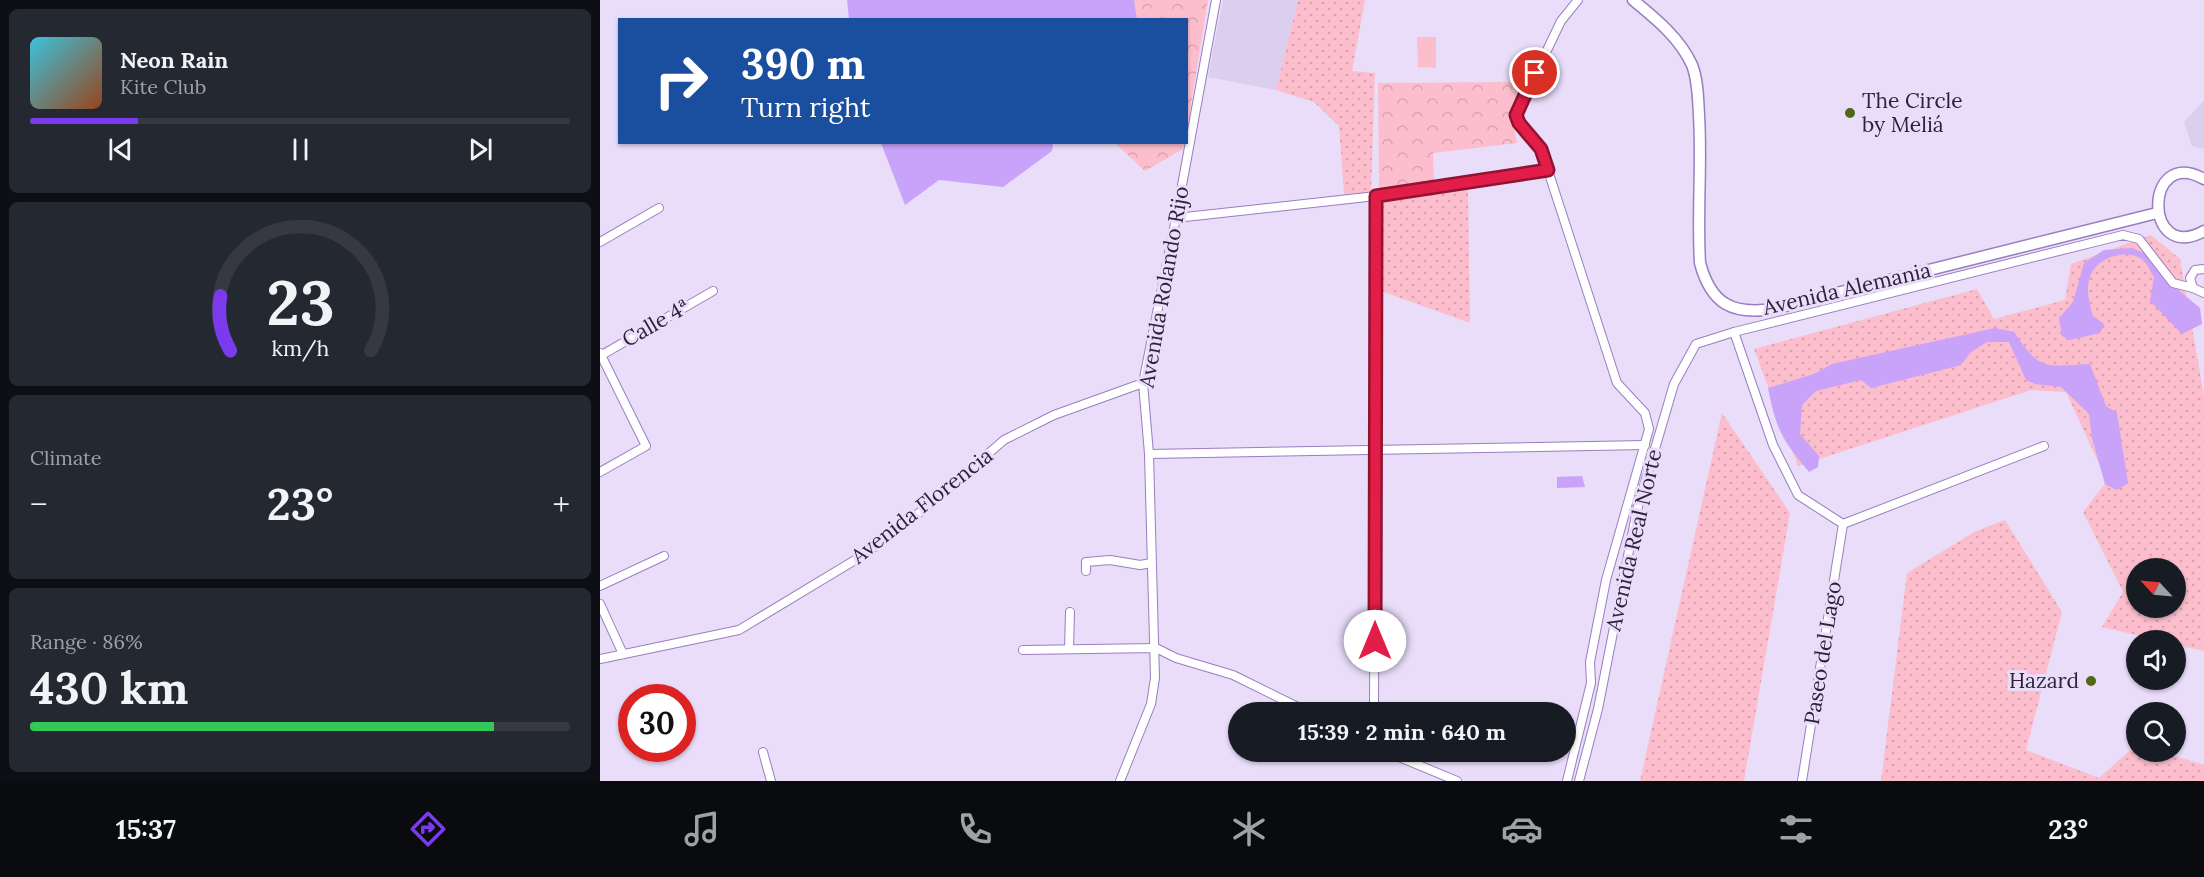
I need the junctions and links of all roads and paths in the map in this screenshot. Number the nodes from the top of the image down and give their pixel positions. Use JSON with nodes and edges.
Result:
{"nodes":[{"id":1,"x":1216,"y":0,"type":"edge"},
{"id":2,"x":1578,"y":0,"type":"edge"},
{"id":3,"x":1633,"y":0,"type":"edge"},
{"id":4,"x":1548,"y":170,"type":"junction"},
{"id":5,"x":2204,"y":179,"type":"edge"},
{"id":6,"x":1376,"y":196,"type":"junction"},
{"id":7,"x":659,"y":208,"type":"dead end"},
{"id":8,"x":2157,"y":213,"type":"junction"},
{"id":9,"x":1176,"y":218,"type":"junction"},
{"id":10,"x":2204,"y":231,"type":"edge"},
{"id":11,"x":600,"y":242,"type":"edge"},
{"id":12,"x":2204,"y":269,"type":"edge"},
{"id":13,"x":2190,"y":278,"type":"junction"},
{"id":14,"x":2182,"y":286,"type":"junction"},
{"id":15,"x":2193,"y":288,"type":"junction"},
{"id":16,"x":713,"y":291,"type":"dead end"},
{"id":17,"x":2204,"y":293,"type":"edge"},
{"id":18,"x":1734,"y":332,"type":"junction"},
{"id":19,"x":600,"y":355,"type":"edge"},
{"id":20,"x":1143,"y":382,"type":"junction"},
{"id":21,"x":1645,"y":445,"type":"junction"},
{"id":22,"x":2044,"y":446,"type":"dead end"},
{"id":23,"x":1376,"y":451,"type":"junction"},
{"id":24,"x":1149,"y":454,"type":"junction"},
{"id":25,"x":600,"y":472,"type":"edge"},
{"id":26,"x":1843,"y":524,"type":"junction"},
{"id":27,"x":664,"y":556,"type":"dead end"},
{"id":28,"x":1151,"y":563,"type":"junction"},
{"id":29,"x":1086,"y":571,"type":"dead end"},
{"id":30,"x":600,"y":586,"type":"edge"},
{"id":31,"x":600,"y":604,"type":"edge"},
{"id":32,"x":1070,"y":612,"type":"dead end"},
{"id":33,"x":1156,"y":648,"type":"junction"},
{"id":34,"x":1069,"y":649,"type":"junction"},
{"id":35,"x":1023,"y":650,"type":"dead end"},
{"id":36,"x":623,"y":654,"type":"junction"},
{"id":37,"x":600,"y":659,"type":"edge"},
{"id":38,"x":1288,"y":702,"type":"edge"},
{"id":39,"x":1374,"y":702,"type":"edge"},
{"id":40,"x":763,"y":752,"type":"dead end"},
{"id":41,"x":1411,"y":762,"type":"edge"},
{"id":42,"x":771,"y":781,"type":"edge"},
{"id":43,"x":1120,"y":781,"type":"edge"},
{"id":44,"x":1457,"y":781,"type":"edge"},
{"id":45,"x":1567,"y":781,"type":"edge"},
{"id":46,"x":1579,"y":781,"type":"edge"},
{"id":47,"x":1802,"y":781,"type":"edge"}],
"edges":[{"from":1,"to":9,"type":"street","name":"Avenida Rolando Rijo"},
{"from":2,"to":4,"type":"street"},
{"from":3,"to":8,"type":"street","name":"Avenida Alemania"},
{"from":4,"to":6,"type":"street"},
{"from":4,"to":21,"type":"street"},
{"from":5,"to":8,"type":"street"},
{"from":6,"to":9,"type":"street"},
{"from":6,"to":23,"type":"street"},
{"from":7,"to":11,"type":"street"},
{"from":8,"to":10,"type":"street"},
{"from":9,"to":20,"type":"street","name":"Avenida Rolando Rijo"},
{"from":12,"to":13,"type":"street"},
{"from":13,"to":14,"type":"street"},
{"from":13,"to":15,"type":"street"},
{"from":14,"to":15,"type":"street"},
{"from":14,"to":18,"type":"street","name":"Avenida Real Norte"},
{"from":15,"to":17,"type":"street"},
{"from":16,"to":19,"type":"street","name":"Calle 4ª"},
{"from":18,"to":26,"type":"street"},
{"from":18,"to":46,"type":"street","name":"Avenida Real Norte"},
{"from":19,"to":25,"type":"street"},
{"from":20,"to":24,"type":"street","name":"Avenida Rolando Rijo"},
{"from":20,"to":36,"type":"street","name":"Avenida Florencia"},
{"from":21,"to":23,"type":"street"},
{"from":21,"to":45,"type":"street"},
{"from":22,"to":26,"type":"street"},
{"from":23,"to":24,"type":"street"},
{"from":23,"to":39,"type":"street"},
{"from":24,"to":28,"type":"street","name":"Avenida Rolando Rijo"},
{"from":26,"to":47,"type":"street","name":"Paseo del Lago"},
{"from":27,"to":30,"type":"street"},
{"from":28,"to":29,"type":"street"},
{"from":28,"to":33,"type":"street","name":"Avenida Rolando Rijo"},
{"from":31,"to":36,"type":"street"},
{"from":32,"to":34,"type":"street"},
{"from":33,"to":34,"type":"street"},
{"from":33,"to":38,"type":"street"},
{"from":33,"to":43,"type":"street","name":"Avenida Rolando Rijo"},
{"from":34,"to":35,"type":"street"},
{"from":36,"to":37,"type":"street","name":"Avenida Florencia"},
{"from":40,"to":42,"type":"street"},
{"from":41,"to":44,"type":"street"}]}
